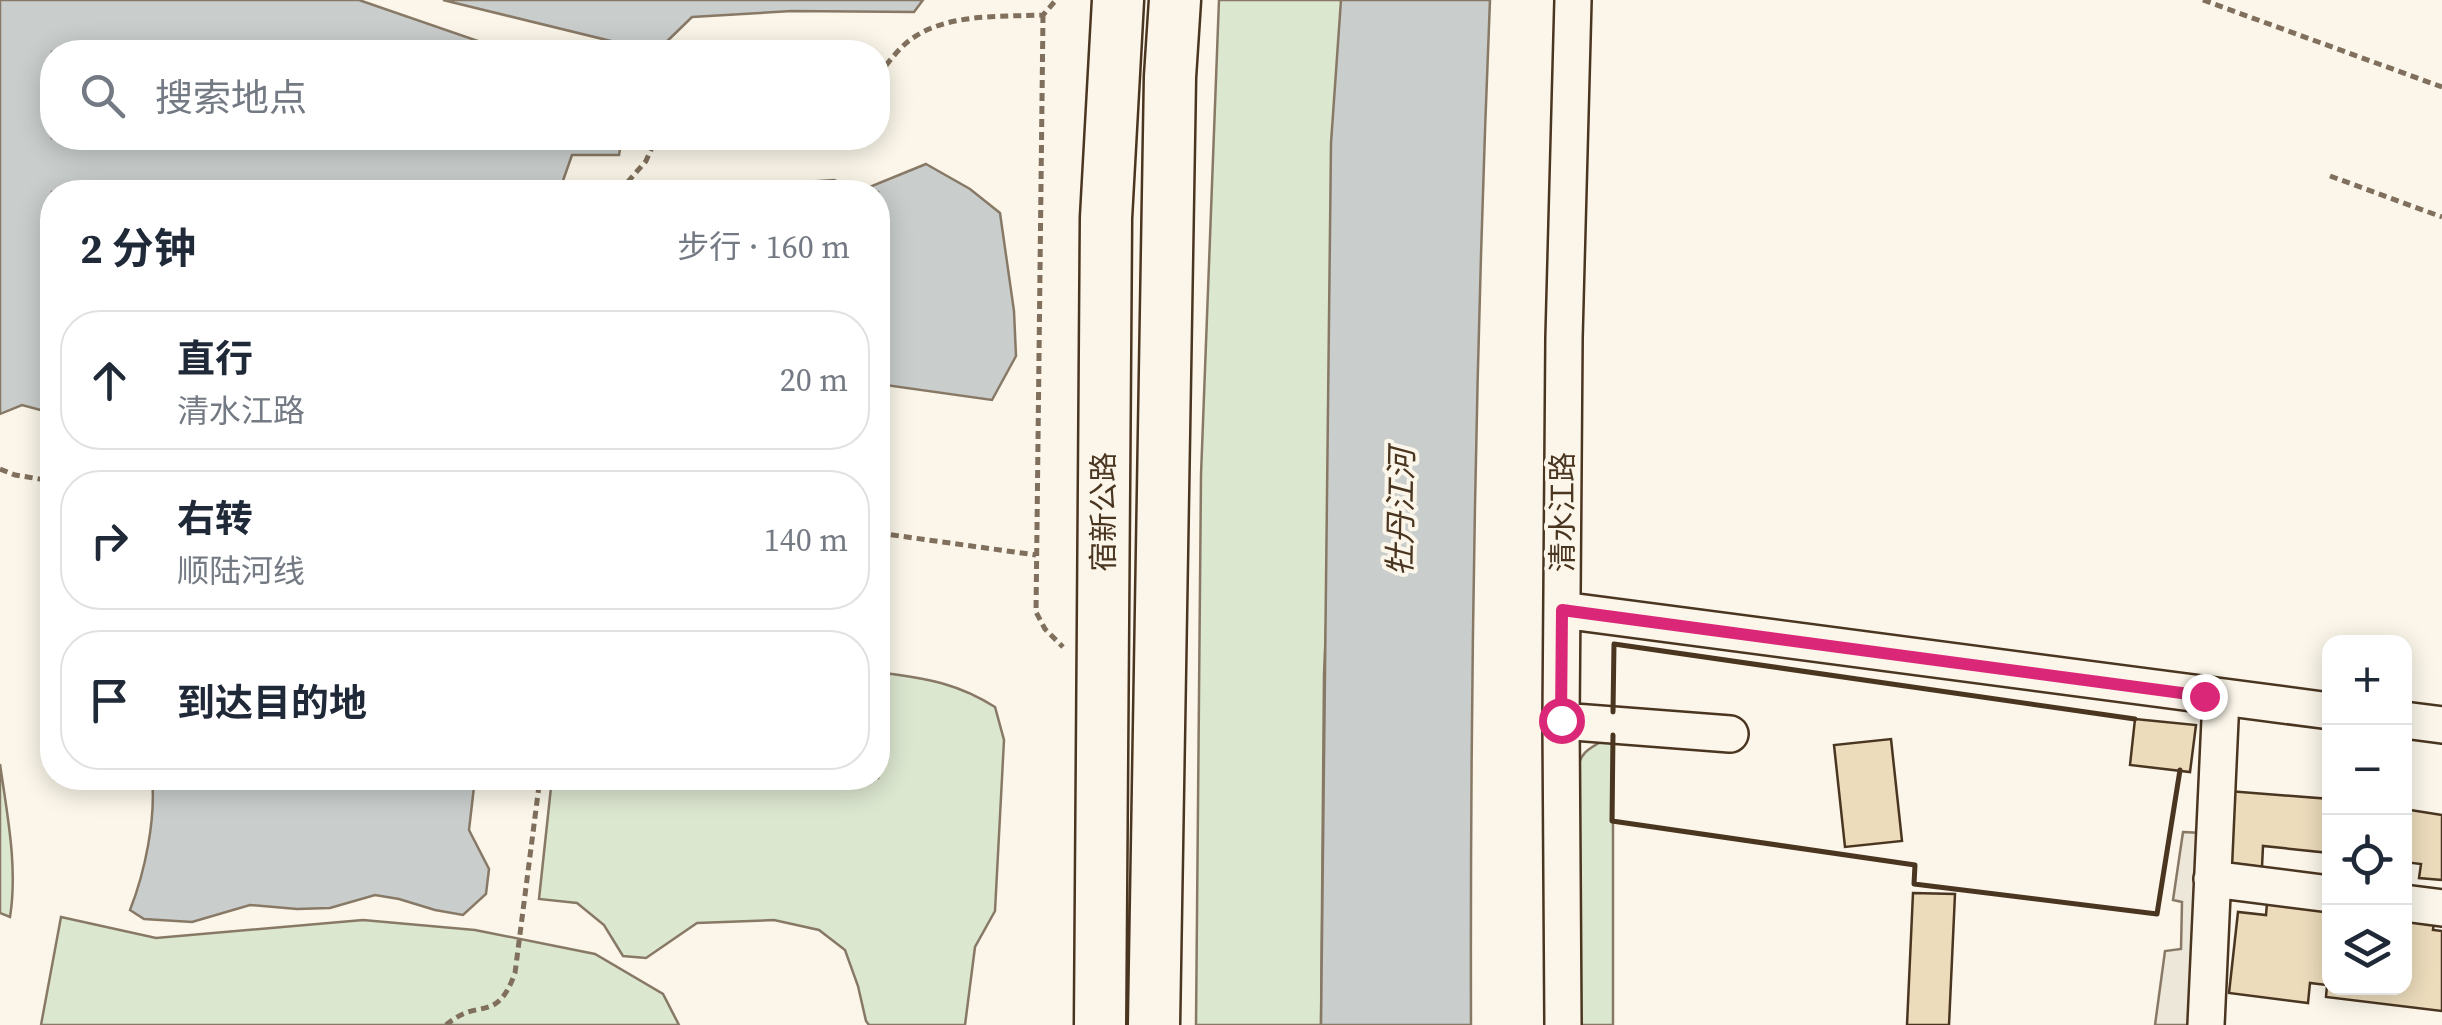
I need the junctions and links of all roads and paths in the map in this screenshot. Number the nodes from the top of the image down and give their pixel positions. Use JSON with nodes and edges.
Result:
{"nodes":[{"id":1,"x":1056,"y":0,"type":"edge"},
{"id":2,"x":1118,"y":0,"type":"edge"},
{"id":3,"x":1175,"y":0,"type":"edge"},
{"id":4,"x":1574,"y":0,"type":"edge"},
{"id":5,"x":2203,"y":0,"type":"edge"},
{"id":6,"x":1042,"y":15,"type":"junction"},
{"id":7,"x":890,"y":62,"type":"edge"},
{"id":8,"x":2442,"y":86,"type":"edge"},
{"id":9,"x":651,"y":150,"type":"edge"},
{"id":10,"x":2330,"y":176,"type":"dead end"},
{"id":11,"x":629,"y":180,"type":"edge"},
{"id":12,"x":2442,"y":217,"type":"edge"},
{"id":13,"x":0,"y":469,"type":"edge"},
{"id":14,"x":40,"y":479,"type":"edge"},
{"id":15,"x":890,"y":535,"type":"edge"},
{"id":16,"x":1036,"y":555,"type":"junction"},
{"id":17,"x":1562,"y":610,"type":"junction"},
{"id":18,"x":1069,"y":650,"type":"dead end"},
{"id":19,"x":2221,"y":698,"type":"junction"},
{"id":20,"x":2322,"y":710,"type":"edge"},
{"id":21,"x":1561,"y":720,"type":"junction"},
{"id":22,"x":2412,"y":721,"type":"edge"},
{"id":23,"x":2442,"y":725,"type":"edge"},
{"id":24,"x":1730,"y":734,"type":"dead end"},
{"id":25,"x":538,"y":790,"type":"edge"},
{"id":26,"x":2212,"y":879,"type":"junction"},
{"id":27,"x":2322,"y":893,"type":"edge"},
{"id":28,"x":2412,"y":904,"type":"edge"},
{"id":29,"x":2442,"y":908,"type":"edge"},
{"id":30,"x":446,"y":1025,"type":"edge"},
{"id":31,"x":1100,"y":1025,"type":"edge"},
{"id":32,"x":1154,"y":1025,"type":"edge"},
{"id":33,"x":1563,"y":1025,"type":"edge"},
{"id":34,"x":2206,"y":1025,"type":"edge"}],
"edges":[{"from":1,"to":6,"type":"path"},
{"from":2,"to":31,"type":"highway","name":"宿新公路"},
{"from":3,"to":32,"type":"highway","name":"宿新公路"},
{"from":4,"to":17,"type":"street","name":"清水江路"},
{"from":5,"to":8,"type":"path"},
{"from":6,"to":7,"type":"path"},
{"from":6,"to":16,"type":"path"},
{"from":9,"to":11,"type":"path"},
{"from":10,"to":12,"type":"path"},
{"from":13,"to":14,"type":"path"},
{"from":15,"to":16,"type":"path"},
{"from":16,"to":18,"type":"path"},
{"from":17,"to":19,"type":"street"},
{"from":17,"to":21,"type":"street","name":"清水江路"},
{"from":19,"to":20,"type":"street"},
{"from":19,"to":26,"type":"street"},
{"from":21,"to":24,"type":"street"},
{"from":21,"to":33,"type":"street","name":"清水江路"},
{"from":22,"to":23,"type":"street"},
{"from":25,"to":30,"type":"path"},
{"from":26,"to":27,"type":"street"},
{"from":26,"to":34,"type":"street"},
{"from":28,"to":29,"type":"street"}]}
